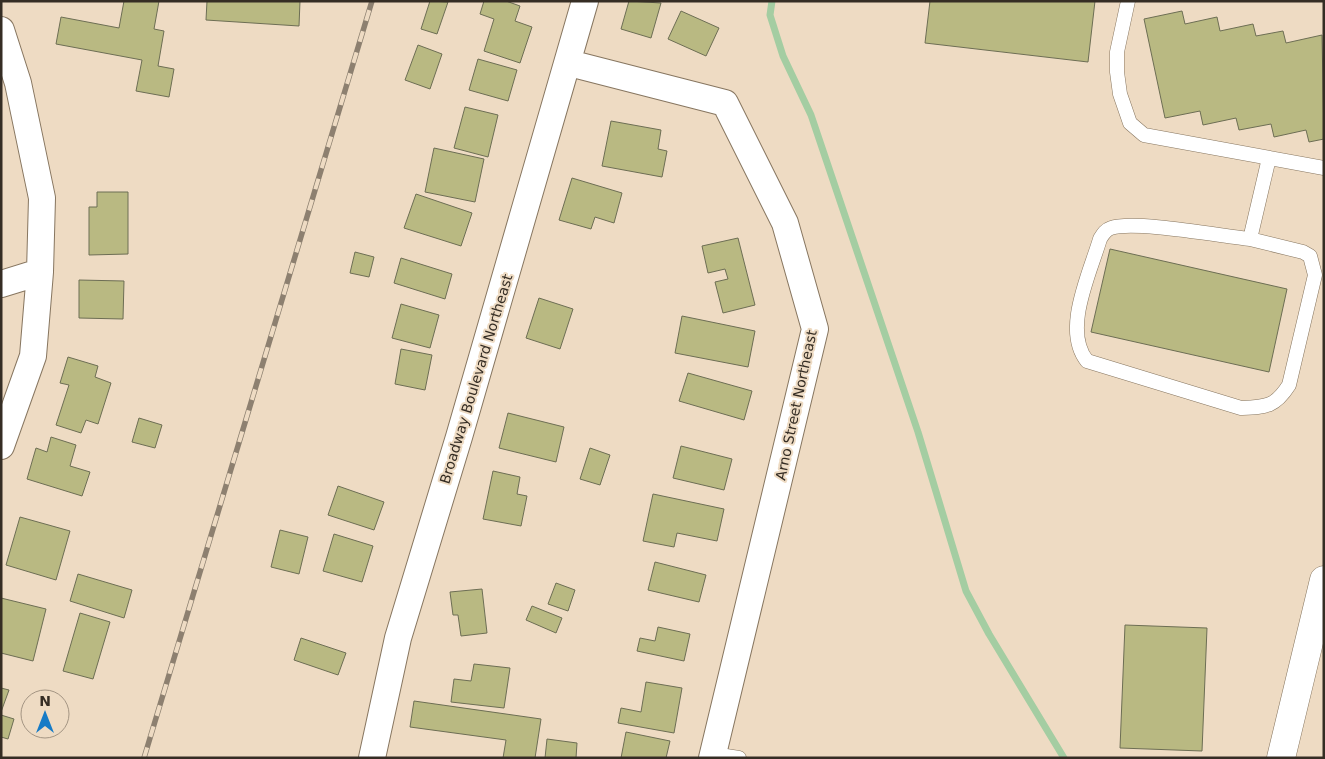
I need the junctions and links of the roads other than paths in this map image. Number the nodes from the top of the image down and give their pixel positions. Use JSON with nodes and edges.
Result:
{"nodes":[{"id":1,"x":586,"y":1,"type":"edge"},
{"id":2,"x":1128,"y":1,"type":"edge"},
{"id":3,"x":1,"y":30,"type":"edge"},
{"id":4,"x":569,"y":63,"type":"junction"},
{"id":5,"x":1269,"y":158,"type":"junction"},
{"id":6,"x":1324,"y":168,"type":"edge"},
{"id":7,"x":1250,"y":239,"type":"junction"},
{"id":8,"x":40,"y":272,"type":"junction"},
{"id":9,"x":1,"y":284,"type":"edge"},
{"id":10,"x":1,"y":446,"type":"edge"},
{"id":11,"x":1324,"y":580,"type":"edge"},
{"id":12,"x":1320,"y":609,"type":"edge"},
{"id":13,"x":713,"y":756,"type":"edge"},
{"id":14,"x":372,"y":758,"type":"edge"},
{"id":15,"x":739,"y":758,"type":"edge"},
{"id":16,"x":1281,"y":758,"type":"edge"}],
"edges":[{"from":1,"to":4,"type":"street","name":"Broadway Boulevard Northeast"},
{"from":2,"to":5,"type":"lane"},
{"from":3,"to":8,"type":"street"},
{"from":4,"to":13,"type":"street","name":"Arno Street Northeast"},
{"from":4,"to":14,"type":"street","name":"Broadway Boulevard Northeast"},
{"from":5,"to":6,"type":"lane"},
{"from":5,"to":7,"type":"lane"},
{"from":7,"to":7,"type":"lane"},
{"from":8,"to":9,"type":"street"},
{"from":8,"to":10,"type":"street"},
{"from":11,"to":12,"type":"street"},
{"from":12,"to":16,"type":"street"},
{"from":13,"to":15,"type":"lane"}]}
